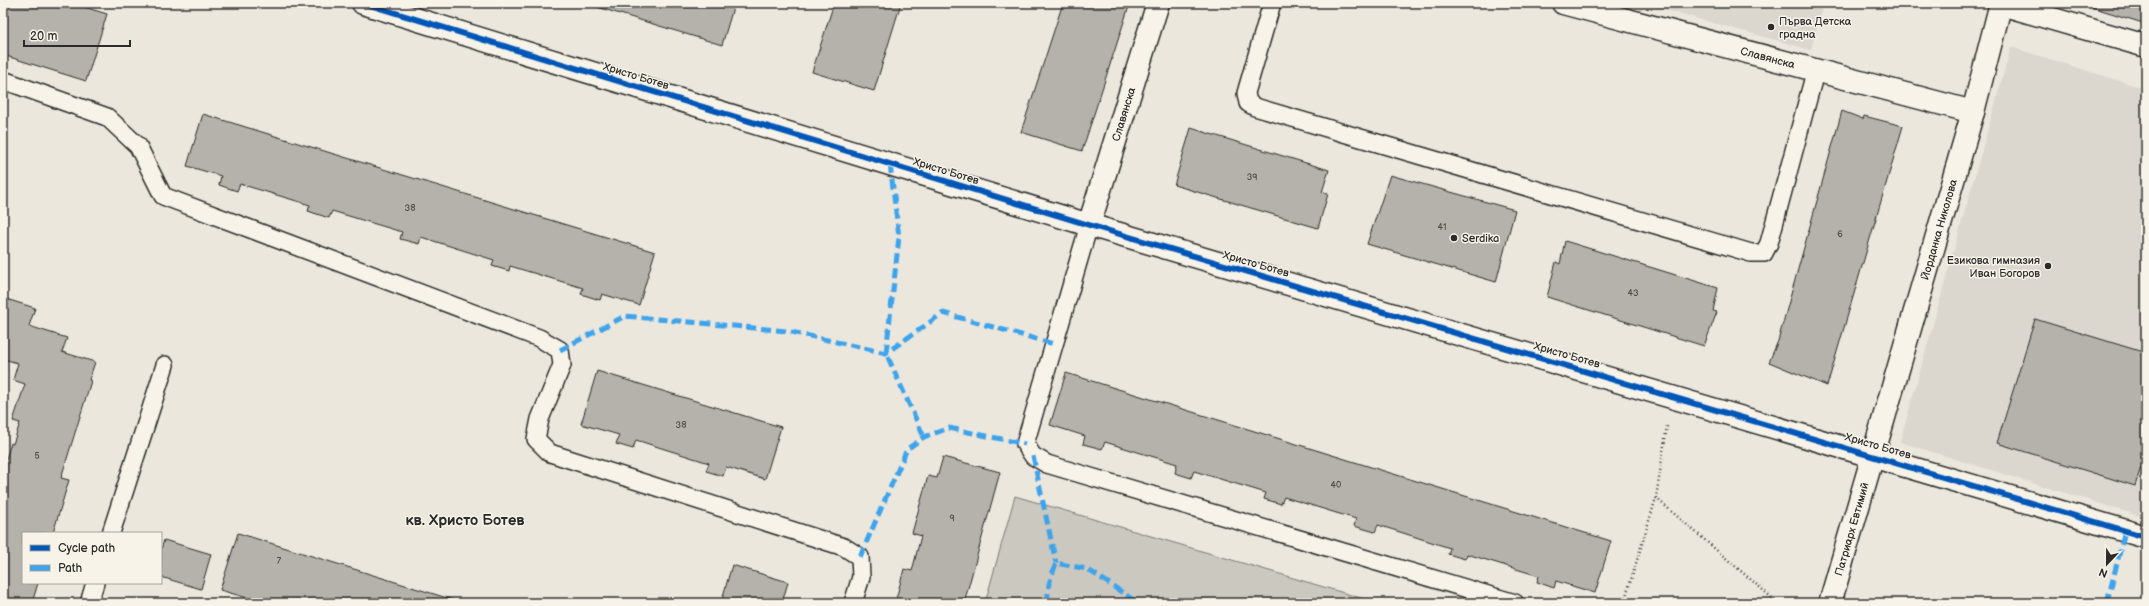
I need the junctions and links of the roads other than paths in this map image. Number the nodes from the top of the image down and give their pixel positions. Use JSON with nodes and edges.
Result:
{"nodes":[{"id":1,"x":363,"y":3,"type":"edge"},
{"id":2,"x":1158,"y":3,"type":"edge"},
{"id":3,"x":1272,"y":3,"type":"edge"},
{"id":4,"x":1563,"y":3,"type":"edge"},
{"id":5,"x":2001,"y":3,"type":"edge"},
{"id":6,"x":2146,"y":46,"type":"edge"},
{"id":7,"x":1816,"y":69,"type":"junction"},
{"id":8,"x":3,"y":80,"type":"edge"},
{"id":9,"x":1973,"y":112,"type":"junction"},
{"id":10,"x":1088,"y":225,"type":"junction"},
{"id":11,"x":164,"y":365,"type":"dead end"},
{"id":12,"x":1873,"y":455,"type":"junction"},
{"id":13,"x":111,"y":532,"type":"edge"},
{"id":14,"x":2146,"y":537,"type":"edge"},
{"id":15,"x":96,"y":584,"type":"edge"},
{"id":16,"x":89,"y":603,"type":"edge"},
{"id":17,"x":853,"y":603,"type":"edge"},
{"id":18,"x":1515,"y":603,"type":"edge"},
{"id":19,"x":1830,"y":603,"type":"edge"}],
"edges":[{"from":1,"to":10,"type":"street","name":"Христо Ботев"},
{"from":2,"to":10,"type":"street","name":"Славянска"},
{"from":3,"to":7,"type":"lane"},
{"from":4,"to":7,"type":"street","name":"Славянска"},
{"from":5,"to":6,"type":"street"},
{"from":5,"to":9,"type":"street","name":"Йорданка Николова"},
{"from":7,"to":9,"type":"street","name":"Славянска"},
{"from":8,"to":17,"type":"lane"},
{"from":9,"to":12,"type":"street","name":"Йорданка Николова"},
{"from":10,"to":12,"type":"street","name":"Христо Ботев"},
{"from":10,"to":18,"type":"lane"},
{"from":11,"to":13,"type":"lane"},
{"from":12,"to":14,"type":"street","name":"Христо Ботев"},
{"from":12,"to":19,"type":"street","name":"Патриарх Евтимий"},
{"from":15,"to":16,"type":"lane"}]}
